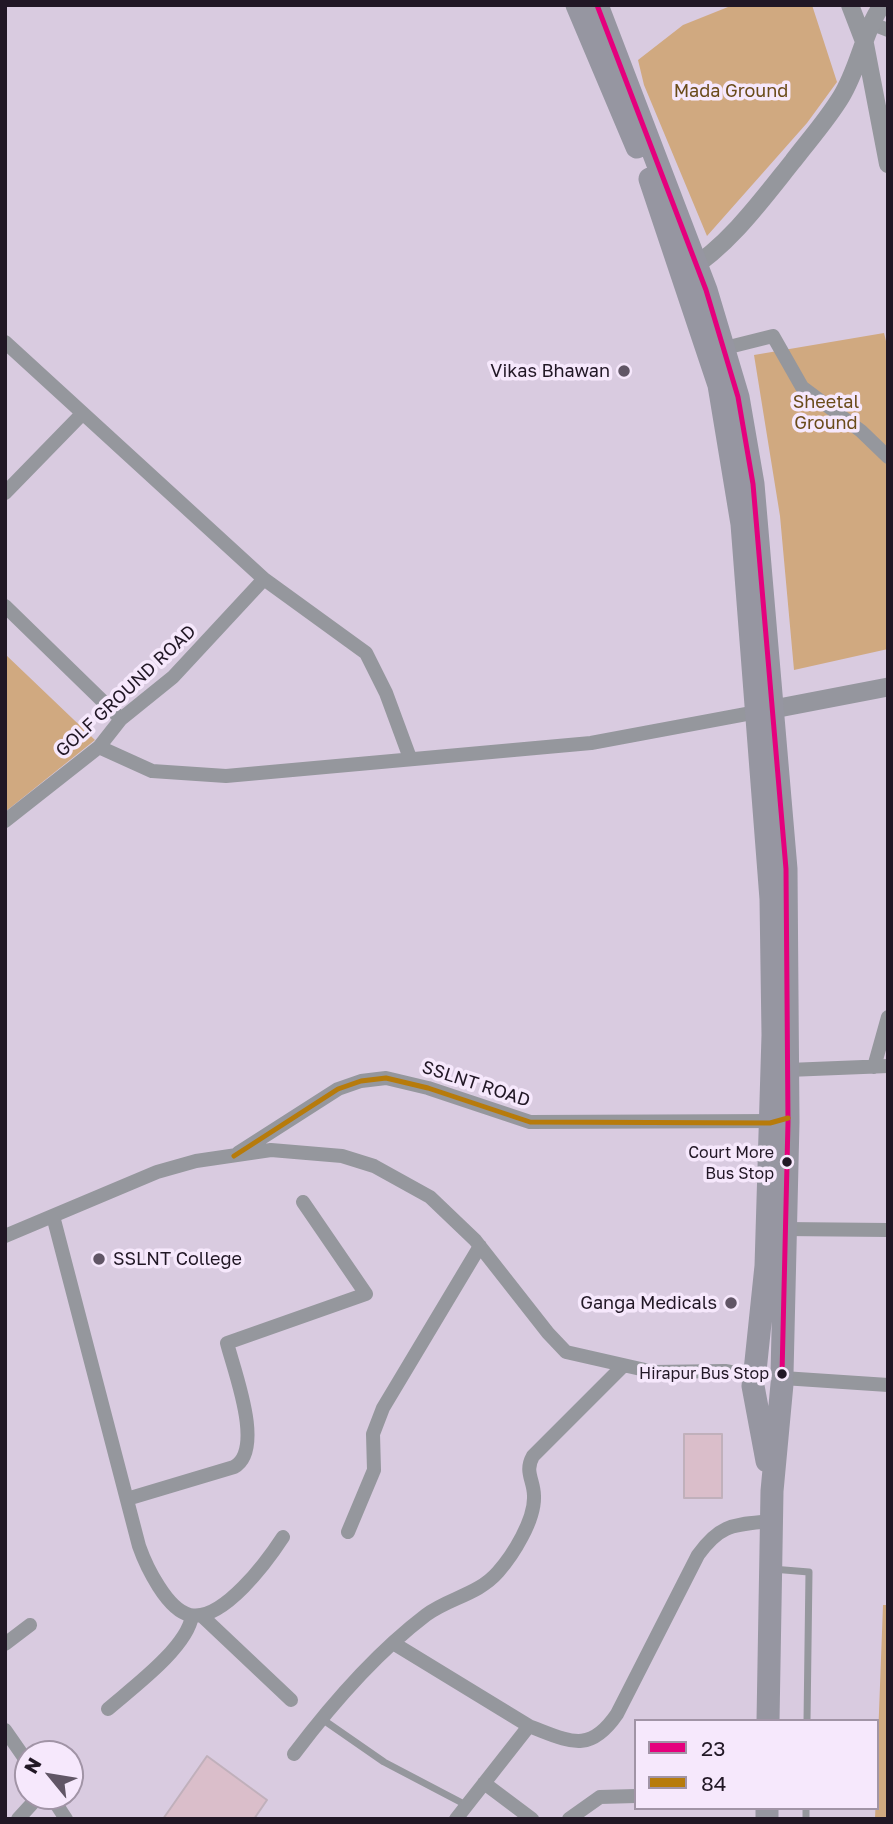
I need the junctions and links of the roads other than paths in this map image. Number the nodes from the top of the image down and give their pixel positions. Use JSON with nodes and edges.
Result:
{"nodes":[{"id":1,"x":577,"y":5,"type":"edge"},
{"id":2,"x":597,"y":5,"type":"edge"},
{"id":3,"x":850,"y":5,"type":"edge"},
{"id":4,"x":882,"y":5,"type":"edge"},
{"id":5,"x":870,"y":23,"type":"junction"},
{"id":6,"x":888,"y":30,"type":"edge"},
{"id":7,"x":864,"y":44,"type":"junction"},
{"id":8,"x":888,"y":164,"type":"edge"},
{"id":9,"x":690,"y":269,"type":"junction"},
{"id":10,"x":5,"y":342,"type":"edge"},
{"id":11,"x":725,"y":348,"type":"junction"},
{"id":12,"x":82,"y":414,"type":"junction"},
{"id":13,"x":888,"y":457,"type":"edge"},
{"id":14,"x":5,"y":493,"type":"edge"},
{"id":15,"x":264,"y":579,"type":"junction"},
{"id":16,"x":5,"y":606,"type":"edge"},
{"id":17,"x":888,"y":687,"type":"edge"},
{"id":18,"x":764,"y":711,"type":"junction"},
{"id":19,"x":121,"y":719,"type":"junction"},
{"id":20,"x":99,"y":747,"type":"junction"},
{"id":21,"x":410,"y":758,"type":"junction"},
{"id":22,"x":5,"y":821,"type":"edge"},
{"id":23,"x":888,"y":1017,"type":"edge"},
{"id":24,"x":881,"y":1067,"type":"edge"},
{"id":25,"x":788,"y":1070,"type":"junction"},
{"id":26,"x":779,"y":1121,"type":"junction"},
{"id":27,"x":234,"y":1156,"type":"junction"},
{"id":28,"x":303,"y":1202,"type":"dead end"},
{"id":29,"x":52,"y":1216,"type":"junction"},
{"id":30,"x":784,"y":1229,"type":"junction"},
{"id":31,"x":888,"y":1230,"type":"edge"},
{"id":32,"x":5,"y":1236,"type":"edge"},
{"id":33,"x":480,"y":1246,"type":"junction"},
{"id":34,"x":623,"y":1366,"type":"junction"},
{"id":35,"x":754,"y":1378,"type":"junction"},
{"id":36,"x":782,"y":1379,"type":"junction"},
{"id":37,"x":888,"y":1385,"type":"edge"},
{"id":38,"x":772,"y":1492,"type":"junction"},
{"id":39,"x":127,"y":1499,"type":"junction"},
{"id":40,"x":772,"y":1521,"type":"junction"},
{"id":41,"x":348,"y":1532,"type":"dead end"},
{"id":42,"x":283,"y":1537,"type":"dead end"},
{"id":43,"x":771,"y":1569,"type":"junction"},
{"id":44,"x":196,"y":1615,"type":"junction"},
{"id":45,"x":30,"y":1625,"type":"dead end"},
{"id":46,"x":393,"y":1643,"type":"junction"},
{"id":47,"x":5,"y":1644,"type":"edge"},
{"id":48,"x":290,"y":1700,"type":"dead end"},
{"id":49,"x":108,"y":1709,"type":"dead end"},
{"id":50,"x":322,"y":1719,"type":"junction"},
{"id":51,"x":768,"y":1719,"type":"edge"},
{"id":52,"x":807,"y":1719,"type":"edge"},
{"id":53,"x":529,"y":1727,"type":"junction"},
{"id":54,"x":294,"y":1754,"type":"dead end"},
{"id":55,"x":484,"y":1783,"type":"junction"},
{"id":56,"x":634,"y":1796,"type":"edge"},
{"id":57,"x":467,"y":1805,"type":"junction"},
{"id":58,"x":456,"y":1819,"type":"edge"},
{"id":59,"x":531,"y":1819,"type":"edge"},
{"id":60,"x":569,"y":1819,"type":"edge"}],
"edges":[{"from":1,"to":9,"type":"highway"},
{"from":2,"to":9,"type":"highway"},
{"from":3,"to":7,"type":"street"},
{"from":4,"to":5,"type":"street"},
{"from":5,"to":6,"type":"street"},
{"from":5,"to":7,"type":"street"},
{"from":7,"to":8,"type":"street"},
{"from":7,"to":9,"type":"street"},
{"from":9,"to":11,"type":"highway"},
{"from":9,"to":18,"type":"highway"},
{"from":10,"to":12,"type":"street"},
{"from":11,"to":13,"type":"street"},
{"from":11,"to":18,"type":"highway"},
{"from":12,"to":14,"type":"street"},
{"from":12,"to":15,"type":"street"},
{"from":15,"to":19,"type":"street","name":"GOLF GROUND ROAD"},
{"from":15,"to":21,"type":"street"},
{"from":16,"to":19,"type":"street"},
{"from":17,"to":18,"type":"main road"},
{"from":18,"to":21,"type":"street"},
{"from":18,"to":25,"type":"highway"},
{"from":18,"to":26,"type":"highway"},
{"from":19,"to":20,"type":"street","name":"GOLF GROUND ROAD"},
{"from":20,"to":21,"type":"street"},
{"from":20,"to":22,"type":"street","name":"GOLF GROUND ROAD"},
{"from":23,"to":24,"type":"street"},
{"from":24,"to":25,"type":"street"},
{"from":25,"to":26,"type":"highway"},
{"from":26,"to":27,"type":"street","name":"SSLNT ROAD"},
{"from":26,"to":30,"type":"highway"},
{"from":26,"to":35,"type":"highway"},
{"from":27,"to":29,"type":"street"},
{"from":27,"to":33,"type":"street"},
{"from":28,"to":39,"type":"street"},
{"from":29,"to":32,"type":"street"},
{"from":29,"to":39,"type":"street"},
{"from":30,"to":31,"type":"street"},
{"from":30,"to":36,"type":"highway"},
{"from":33,"to":34,"type":"street"},
{"from":33,"to":41,"type":"street"},
{"from":34,"to":35,"type":"street"},
{"from":34,"to":46,"type":"street"},
{"from":35,"to":36,"type":"highway"},
{"from":35,"to":38,"type":"highway"},
{"from":36,"to":37,"type":"street"},
{"from":36,"to":38,"type":"highway"},
{"from":38,"to":40,"type":"highway"},
{"from":39,"to":44,"type":"street"},
{"from":40,"to":43,"type":"highway"},
{"from":40,"to":53,"type":"street"},
{"from":42,"to":44,"type":"street"},
{"from":43,"to":51,"type":"highway"},
{"from":43,"to":52,"type":"lane"},
{"from":44,"to":48,"type":"street"},
{"from":44,"to":49,"type":"street"},
{"from":45,"to":47,"type":"street"},
{"from":46,"to":50,"type":"street"},
{"from":46,"to":53,"type":"street"},
{"from":50,"to":54,"type":"street"},
{"from":50,"to":57,"type":"lane"},
{"from":53,"to":55,"type":"street"},
{"from":55,"to":57,"type":"street"},
{"from":55,"to":59,"type":"street"},
{"from":56,"to":60,"type":"street"},
{"from":57,"to":58,"type":"street"}]}
